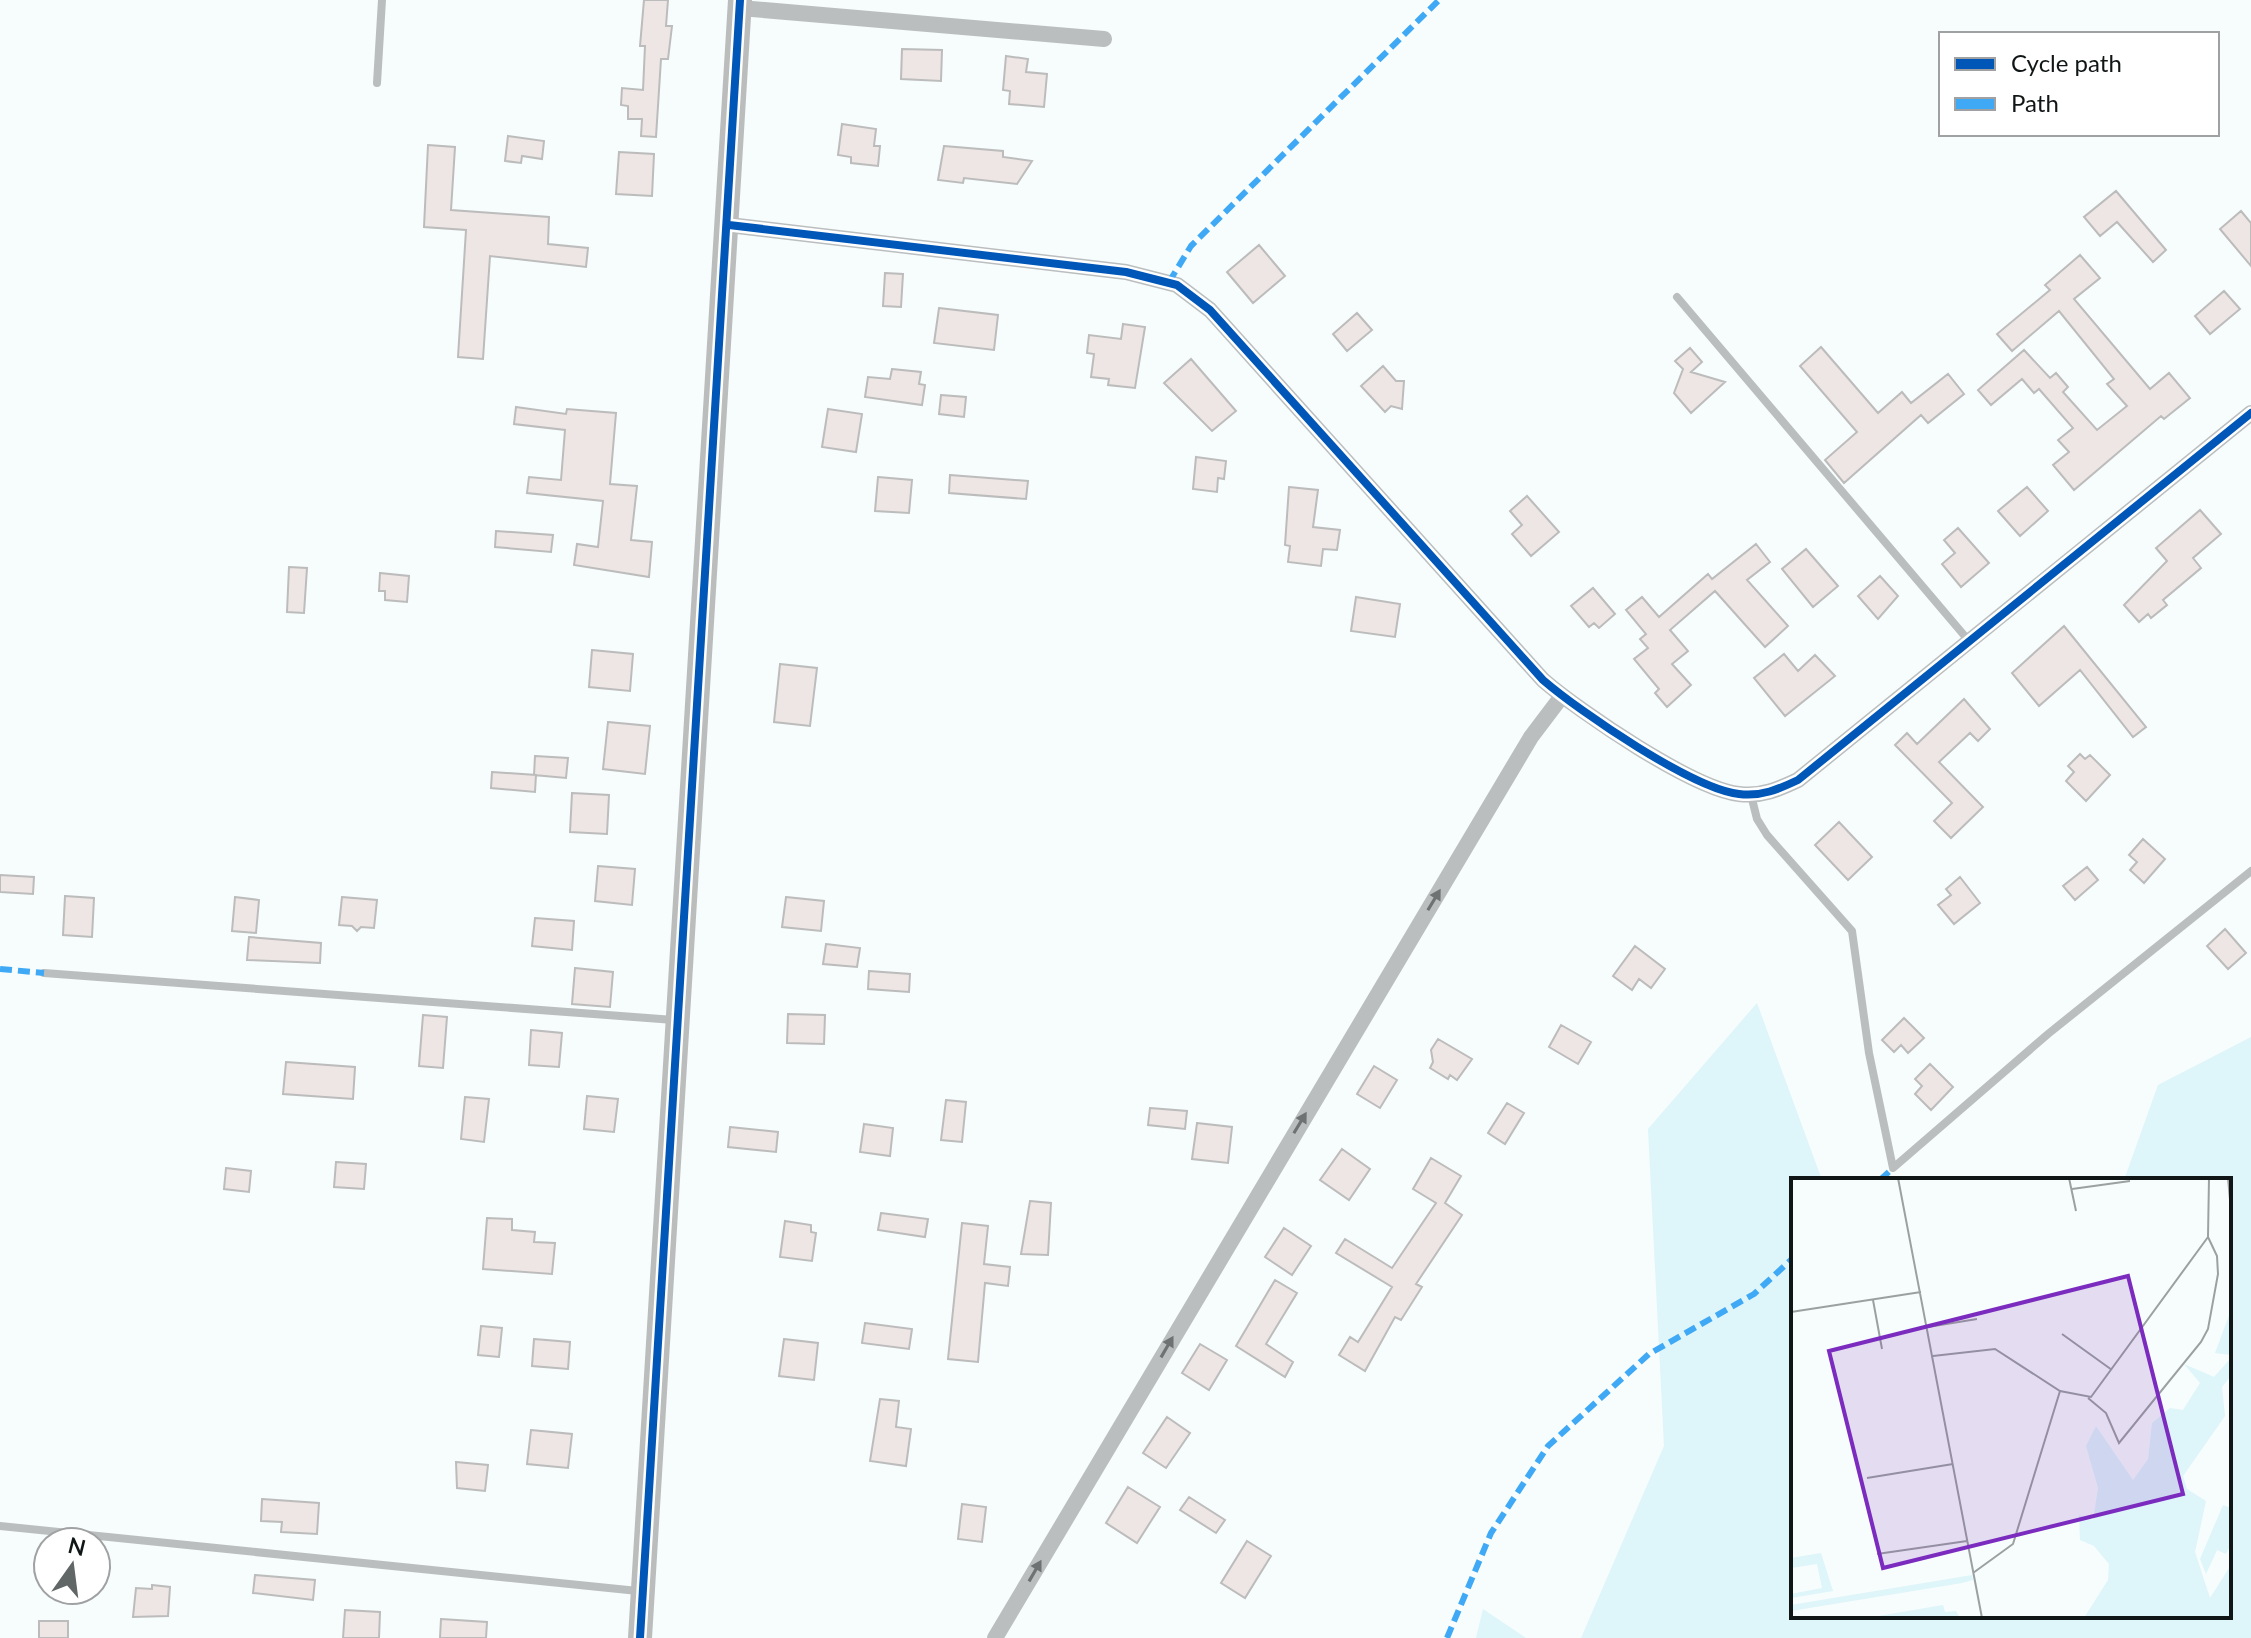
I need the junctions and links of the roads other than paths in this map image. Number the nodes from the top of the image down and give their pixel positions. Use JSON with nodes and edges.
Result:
{"nodes":[{"id":1,"x":382,"y":0,"type":"edge"},
{"id":2,"x":740,"y":4,"type":"edge"},
{"id":3,"x":1104,"y":39,"type":"dead end"},
{"id":4,"x":377,"y":83,"type":"dead end"},
{"id":5,"x":729,"y":225,"type":"junction"},
{"id":6,"x":1677,"y":297,"type":"dead end"},
{"id":7,"x":2251,"y":413,"type":"edge"},
{"id":8,"x":1970,"y":642,"type":"junction"},
{"id":9,"x":1562,"y":696,"type":"junction"},
{"id":10,"x":1751,"y":795,"type":"junction"},
{"id":11,"x":2251,"y":871,"type":"edge"},
{"id":12,"x":44,"y":973,"type":"dead end"},
{"id":13,"x":680,"y":1021,"type":"junction"},
{"id":14,"x":0,"y":1526,"type":"edge"},
{"id":15,"x":643,"y":1592,"type":"junction"},
{"id":16,"x":640,"y":1638,"type":"edge"},
{"id":17,"x":995,"y":1638,"type":"edge"}],
"edges":[{"from":1,"to":4,"type":"lane"},
{"from":2,"to":3,"type":"street"},
{"from":2,"to":5,"type":"street"},
{"from":5,"to":9,"type":"street"},
{"from":5,"to":13,"type":"street"},
{"from":6,"to":8,"type":"lane"},
{"from":7,"to":8,"type":"street"},
{"from":8,"to":10,"type":"street"},
{"from":9,"to":10,"type":"street"},
{"from":17,"to":9,"type":"street","one_way":true},
{"from":10,"to":11,"type":"lane"},
{"from":12,"to":13,"type":"lane"},
{"from":13,"to":15,"type":"street"},
{"from":14,"to":15,"type":"lane"},
{"from":15,"to":16,"type":"street"}]}
